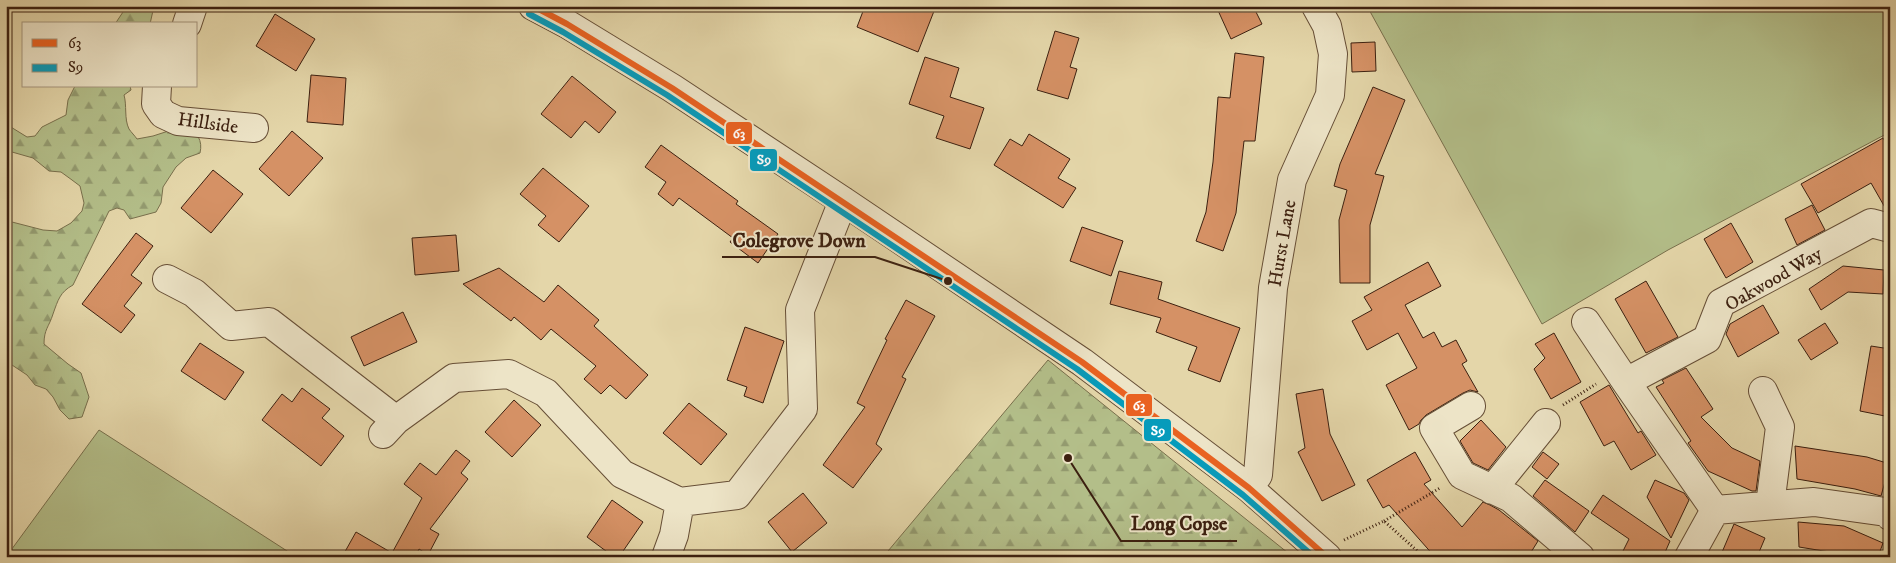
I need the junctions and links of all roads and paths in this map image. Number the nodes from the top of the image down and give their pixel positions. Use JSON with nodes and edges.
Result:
{"nodes":[{"id":1,"x":192,"y":6,"type":"edge"},
{"id":2,"x":533,"y":6,"type":"edge"},
{"id":3,"x":1316,"y":6,"type":"edge"},
{"id":4,"x":188,"y":22,"type":"edge"},
{"id":5,"x":157,"y":88,"type":"edge"},
{"id":6,"x":254,"y":128,"type":"dead end"},
{"id":7,"x":843,"y":201,"type":"junction"},
{"id":8,"x":1890,"y":228,"type":"edge"},
{"id":9,"x":167,"y":279,"type":"dead end"},
{"id":10,"x":1586,"y":322,"type":"dead end"},
{"id":11,"x":1622,"y":376,"type":"junction"},
{"id":12,"x":1763,"y":391,"type":"dead end"},
{"id":13,"x":1471,"y":406,"type":"dead end"},
{"id":14,"x":1546,"y":423,"type":"joint"},
{"id":15,"x":1462,"y":475,"type":"junction"},
{"id":16,"x":1249,"y":488,"type":"junction"},
{"id":17,"x":1492,"y":490,"type":"junction"},
{"id":18,"x":680,"y":502,"type":"junction"},
{"id":19,"x":1770,"y":505,"type":"junction"},
{"id":20,"x":1888,"y":509,"type":"edge"},
{"id":21,"x":1715,"y":510,"type":"junction"},
{"id":22,"x":1384,"y":521,"type":"junction"},
{"id":23,"x":1324,"y":554,"type":"edge"},
{"id":24,"x":666,"y":557,"type":"edge"},
{"id":25,"x":1424,"y":557,"type":"edge"},
{"id":26,"x":1580,"y":557,"type":"edge"},
{"id":27,"x":1689,"y":557,"type":"edge"}],
"edges":[{"from":1,"to":4,"type":"street"},
{"from":2,"to":7,"type":"street"},
{"from":3,"to":16,"type":"street","name":"Hurst Lane"},
{"from":5,"to":6,"type":"street","name":"Hillside"},
{"from":7,"to":16,"type":"street"},
{"from":7,"to":18,"type":"street"},
{"from":8,"to":11,"type":"street","name":"Oakwood Way"},
{"from":9,"to":18,"type":"street"},
{"from":10,"to":11,"type":"street"},
{"from":11,"to":14,"type":"path"},
{"from":11,"to":21,"type":"street"},
{"from":12,"to":19,"type":"street"},
{"from":13,"to":15,"type":"street"},
{"from":14,"to":17,"type":"street"},
{"from":15,"to":17,"type":"street"},
{"from":15,"to":22,"type":"path"},
{"from":16,"to":23,"type":"street"},
{"from":17,"to":26,"type":"street"},
{"from":18,"to":24,"type":"street"},
{"from":19,"to":20,"type":"street"},
{"from":19,"to":21,"type":"street"},
{"from":21,"to":27,"type":"street"},
{"from":22,"to":23,"type":"path"},
{"from":22,"to":25,"type":"path"}]}
